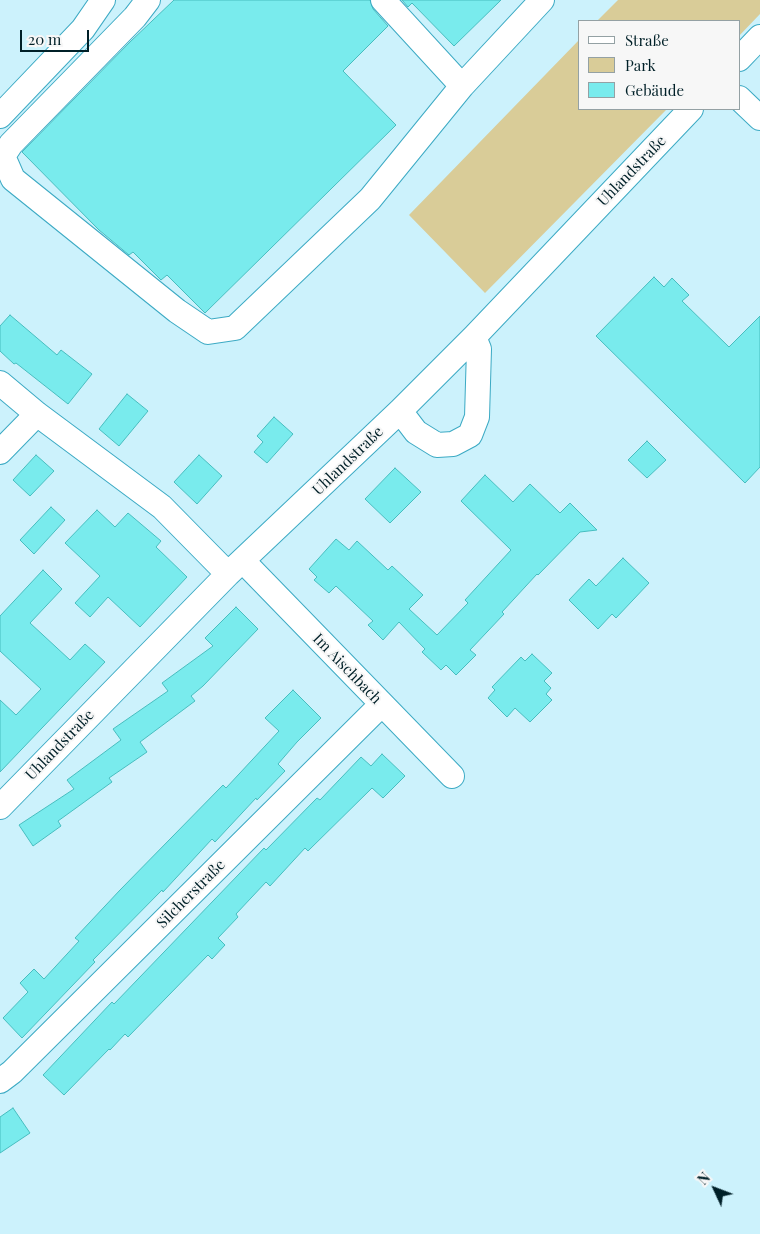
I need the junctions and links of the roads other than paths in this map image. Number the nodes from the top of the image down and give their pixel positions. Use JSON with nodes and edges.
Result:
{"nodes":[{"id":1,"x":103,"y":0,"type":"edge"},
{"id":2,"x":148,"y":0,"type":"edge"},
{"id":3,"x":382,"y":0,"type":"edge"},
{"id":4,"x":542,"y":0,"type":"edge"},
{"id":5,"x":760,"y":37,"type":"edge"},
{"id":6,"x":740,"y":58,"type":"edge"},
{"id":7,"x":462,"y":86,"type":"junction"},
{"id":8,"x":740,"y":99,"type":"edge"},
{"id":9,"x":690,"y":110,"type":"edge"},
{"id":10,"x":0,"y":116,"type":"edge"},
{"id":11,"x":760,"y":118,"type":"edge"},
{"id":12,"x":474,"y":337,"type":"junction"},
{"id":13,"x":0,"y":383,"type":"edge"},
{"id":14,"x":400,"y":411,"type":"junction"},
{"id":15,"x":37,"y":414,"type":"junction"},
{"id":16,"x":0,"y":452,"type":"edge"},
{"id":17,"x":235,"y":568,"type":"junction"},
{"id":18,"x":380,"y":705,"type":"junction"},
{"id":19,"x":452,"y":776,"type":"dead end"},
{"id":20,"x":0,"y":807,"type":"edge"},
{"id":21,"x":4,"y":1069,"type":"edge"}],
"edges":[{"from":1,"to":10,"type":"street"},
{"from":2,"to":7,"type":"street"},
{"from":3,"to":7,"type":"street"},
{"from":4,"to":7,"type":"street"},
{"from":5,"to":6,"type":"street"},
{"from":8,"to":11,"type":"street"},
{"from":9,"to":12,"type":"street","name":"Uhlandstraße"},
{"from":12,"to":14,"type":"street","name":"Uhlandstraße"},
{"from":12,"to":14,"type":"street"},
{"from":13,"to":15,"type":"street","name":"Im Aischbach"},
{"from":14,"to":17,"type":"street","name":"Uhlandstraße"},
{"from":15,"to":16,"type":"street"},
{"from":15,"to":17,"type":"street","name":"Im Aischbach"},
{"from":17,"to":18,"type":"street","name":"Im Aischbach"},
{"from":17,"to":20,"type":"street","name":"Uhlandstraße"},
{"from":18,"to":19,"type":"street","name":"Im Aischbach"},
{"from":18,"to":21,"type":"street","name":"Silcherstraße"}]}
